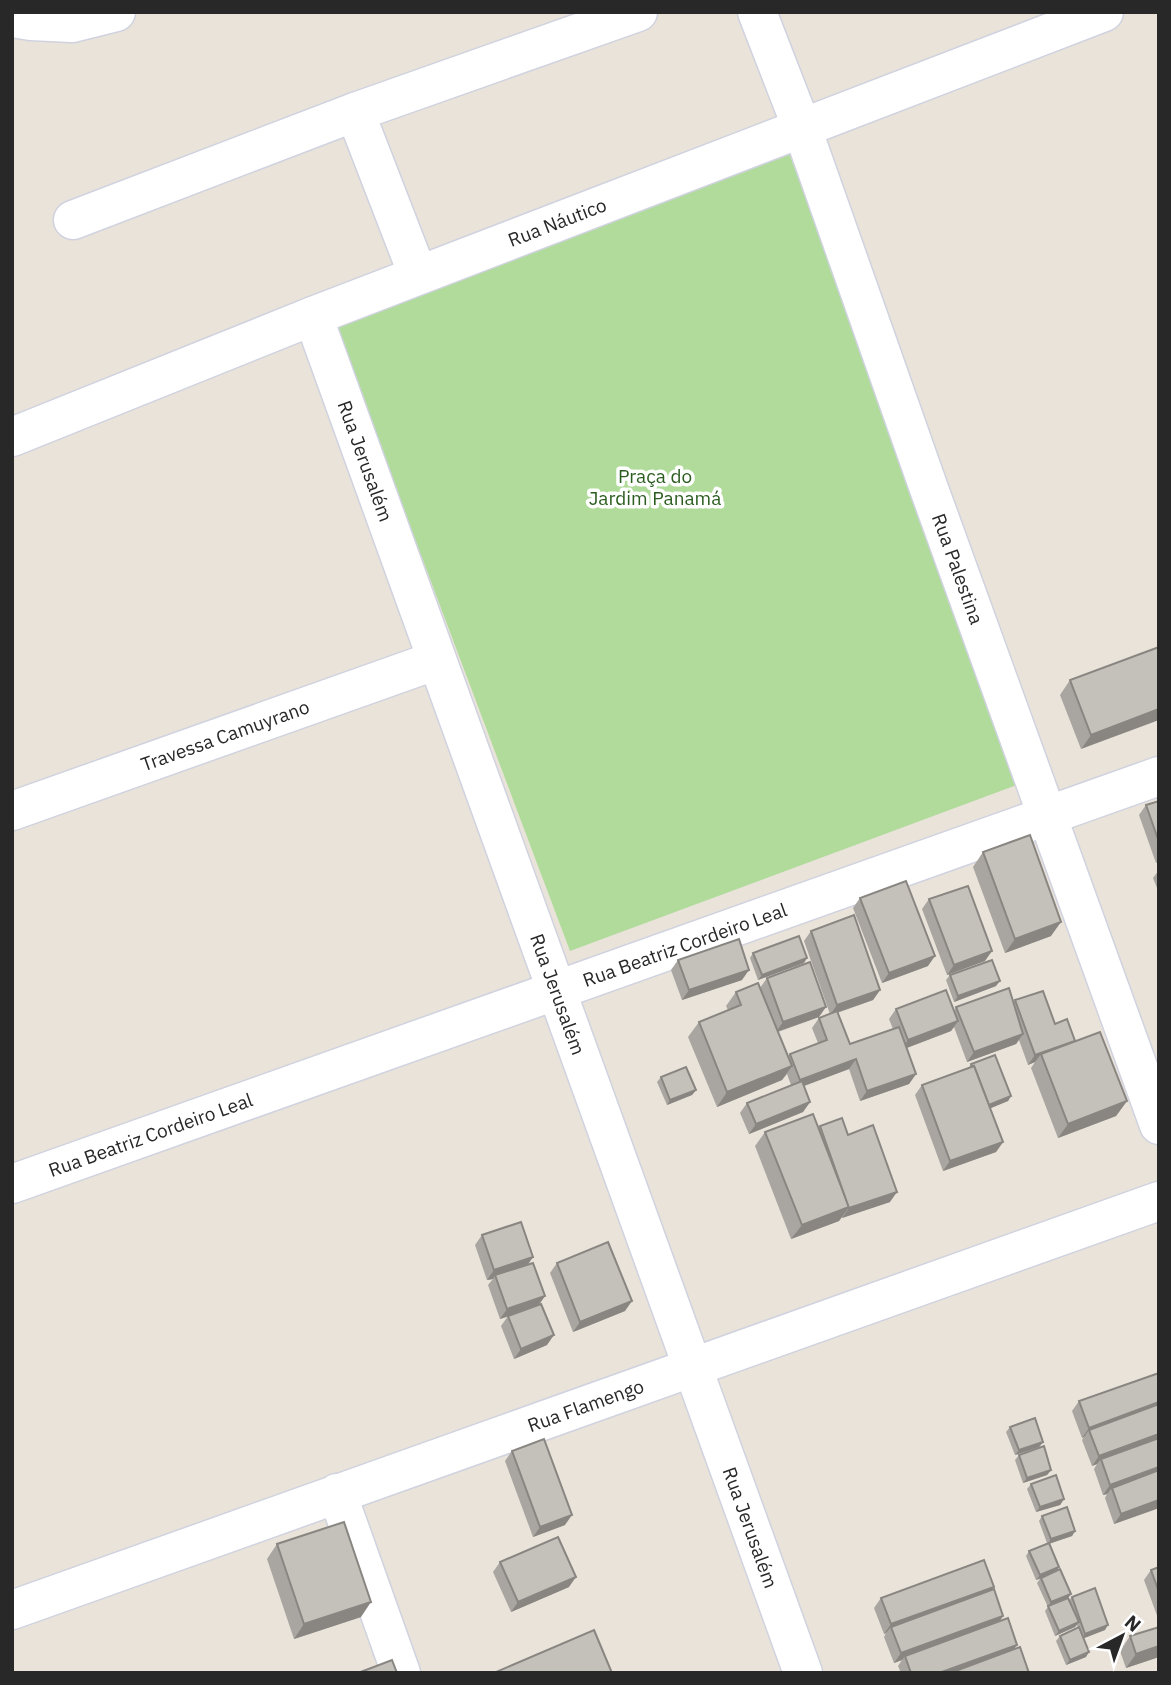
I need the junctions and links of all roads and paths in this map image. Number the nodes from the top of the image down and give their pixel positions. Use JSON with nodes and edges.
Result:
{"nodes":[{"id":1,"x":116,"y":12,"type":"edge"},
{"id":2,"x":638,"y":12,"type":"edge"},
{"id":3,"x":757,"y":12,"type":"edge"},
{"id":4,"x":1104,"y":12,"type":"edge"},
{"id":5,"x":12,"y":18,"type":"edge"},
{"id":6,"x":355,"y":112,"type":"junction"},
{"id":7,"x":802,"y":128,"type":"junction"},
{"id":8,"x":73,"y":220,"type":"dead end"},
{"id":9,"x":418,"y":275,"type":"junction"},
{"id":10,"x":313,"y":316,"type":"junction"},
{"id":11,"x":12,"y":437,"type":"edge"},
{"id":12,"x":438,"y":660,"type":"junction"},
{"id":13,"x":1159,"y":776,"type":"edge"},
{"id":14,"x":12,"y":811,"type":"edge"},
{"id":15,"x":1047,"y":816,"type":"junction"},
{"id":16,"x":556,"y":990,"type":"junction"},
{"id":17,"x":1159,"y":1125,"type":"edge"},
{"id":18,"x":12,"y":1184,"type":"edge"},
{"id":19,"x":1159,"y":1201,"type":"edge"},
{"id":20,"x":692,"y":1367,"type":"junction"},
{"id":21,"x":337,"y":1493,"type":"junction"},
{"id":22,"x":12,"y":1610,"type":"edge"},
{"id":23,"x":401,"y":1673,"type":"edge"},
{"id":24,"x":803,"y":1673,"type":"edge"}],
"edges":[{"from":1,"to":5,"type":"street"},
{"from":2,"to":6,"type":"street"},
{"from":3,"to":7,"type":"street","name":"Rua Palestina"},
{"from":4,"to":7,"type":"street","name":"Rua Náutico"},
{"from":6,"to":8,"type":"street"},
{"from":6,"to":9,"type":"street"},
{"from":7,"to":9,"type":"street","name":"Rua Náutico"},
{"from":7,"to":15,"type":"street","name":"Rua Palestina"},
{"from":9,"to":10,"type":"street","name":"Rua Náutico"},
{"from":10,"to":11,"type":"street","name":"Rua Náutico"},
{"from":10,"to":12,"type":"street","name":"Rua Jerusalém"},
{"from":12,"to":14,"type":"street","name":"Travessa Camuyrano"},
{"from":12,"to":16,"type":"street","name":"Rua Jerusalém"},
{"from":13,"to":15,"type":"street","name":"Rua Beatriz Cordeiro Leal"},
{"from":15,"to":16,"type":"street","name":"Rua Beatriz Cordeiro Leal"},
{"from":15,"to":17,"type":"street","name":"Rua Palestina"},
{"from":16,"to":18,"type":"street","name":"Rua Beatriz Cordeiro Leal"},
{"from":16,"to":20,"type":"street","name":"Rua Jerusalém"},
{"from":19,"to":20,"type":"street","name":"Rua Flamengo"},
{"from":20,"to":21,"type":"street","name":"Rua Flamengo"},
{"from":20,"to":24,"type":"street","name":"Rua Jerusalém"},
{"from":21,"to":22,"type":"street","name":"Rua Flamengo"},
{"from":21,"to":23,"type":"street"}]}
